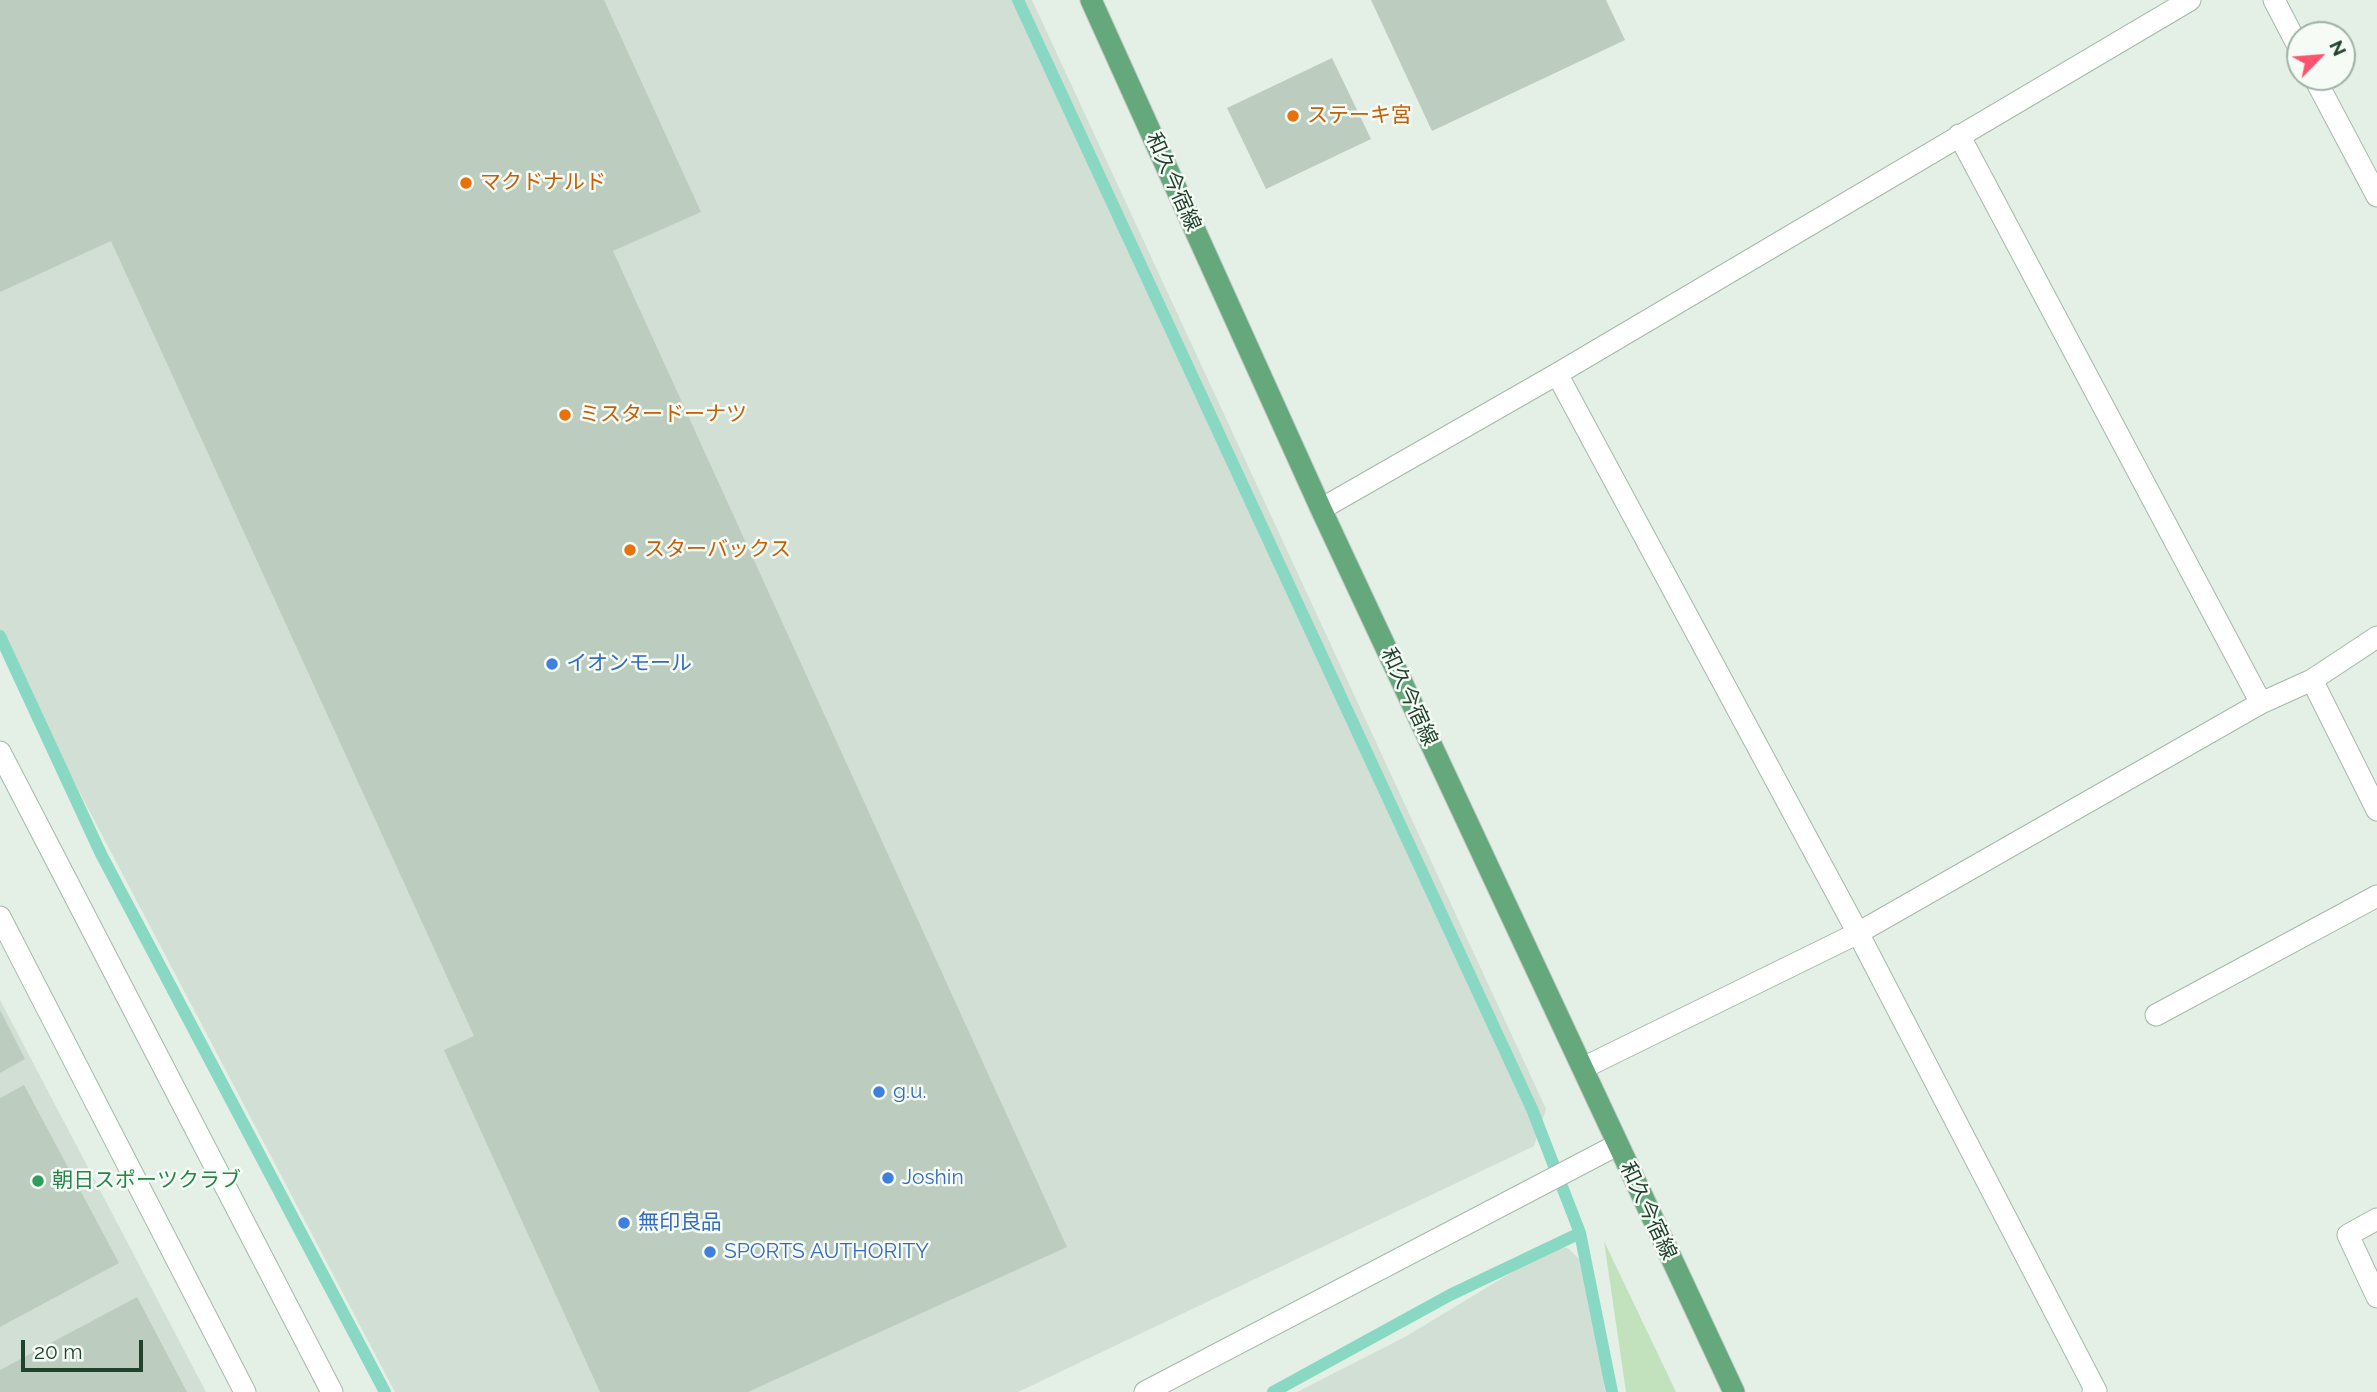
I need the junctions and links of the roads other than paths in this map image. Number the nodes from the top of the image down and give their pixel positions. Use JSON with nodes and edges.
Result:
{"nodes":[{"id":1,"x":1091,"y":0,"type":"edge"},
{"id":2,"x":2190,"y":0,"type":"edge"},
{"id":3,"x":2273,"y":0,"type":"edge"},
{"id":4,"x":2286,"y":24,"type":"edge"},
{"id":5,"x":2321,"y":91,"type":"edge"},
{"id":6,"x":1959,"y":135,"type":"junction"},
{"id":7,"x":2377,"y":196,"type":"edge"},
{"id":8,"x":1557,"y":374,"type":"junction"},
{"id":9,"x":1321,"y":509,"type":"junction"},
{"id":10,"x":2377,"y":637,"type":"edge"},
{"id":11,"x":2312,"y":680,"type":"junction"},
{"id":12,"x":2261,"y":703,"type":"junction"},
{"id":13,"x":0,"y":752,"type":"edge"},
{"id":14,"x":2377,"y":810,"type":"edge"},
{"id":15,"x":2377,"y":896,"type":"edge"},
{"id":16,"x":0,"y":917,"type":"edge"},
{"id":17,"x":1858,"y":933,"type":"junction"},
{"id":18,"x":2156,"y":1015,"type":"dead end"},
{"id":19,"x":1583,"y":1068,"type":"junction"},
{"id":20,"x":1617,"y":1145,"type":"junction"},
{"id":21,"x":2377,"y":1219,"type":"edge"},
{"id":22,"x":2377,"y":1297,"type":"edge"},
{"id":23,"x":245,"y":1392,"type":"edge"},
{"id":24,"x":332,"y":1392,"type":"edge"},
{"id":25,"x":1145,"y":1392,"type":"edge"},
{"id":26,"x":1734,"y":1392,"type":"edge"},
{"id":27,"x":2093,"y":1392,"type":"edge"}],
"edges":[{"from":1,"to":9,"type":"main road","name":"和久今宿線"},
{"from":2,"to":6,"type":"street"},
{"from":3,"to":4,"type":"street"},
{"from":5,"to":7,"type":"street"},
{"from":6,"to":8,"type":"street"},
{"from":6,"to":12,"type":"street"},
{"from":8,"to":9,"type":"street"},
{"from":8,"to":17,"type":"street"},
{"from":9,"to":19,"type":"main road","name":"和久今宿線"},
{"from":10,"to":11,"type":"street"},
{"from":11,"to":12,"type":"street"},
{"from":11,"to":14,"type":"street"},
{"from":12,"to":17,"type":"street"},
{"from":13,"to":24,"type":"street"},
{"from":15,"to":18,"type":"street"},
{"from":16,"to":23,"type":"street"},
{"from":17,"to":19,"type":"street"},
{"from":17,"to":27,"type":"street"},
{"from":19,"to":20,"type":"main road","name":"和久今宿線"},
{"from":20,"to":25,"type":"street"},
{"from":20,"to":26,"type":"main road","name":"和久今宿線"},
{"from":21,"to":22,"type":"street"}]}
